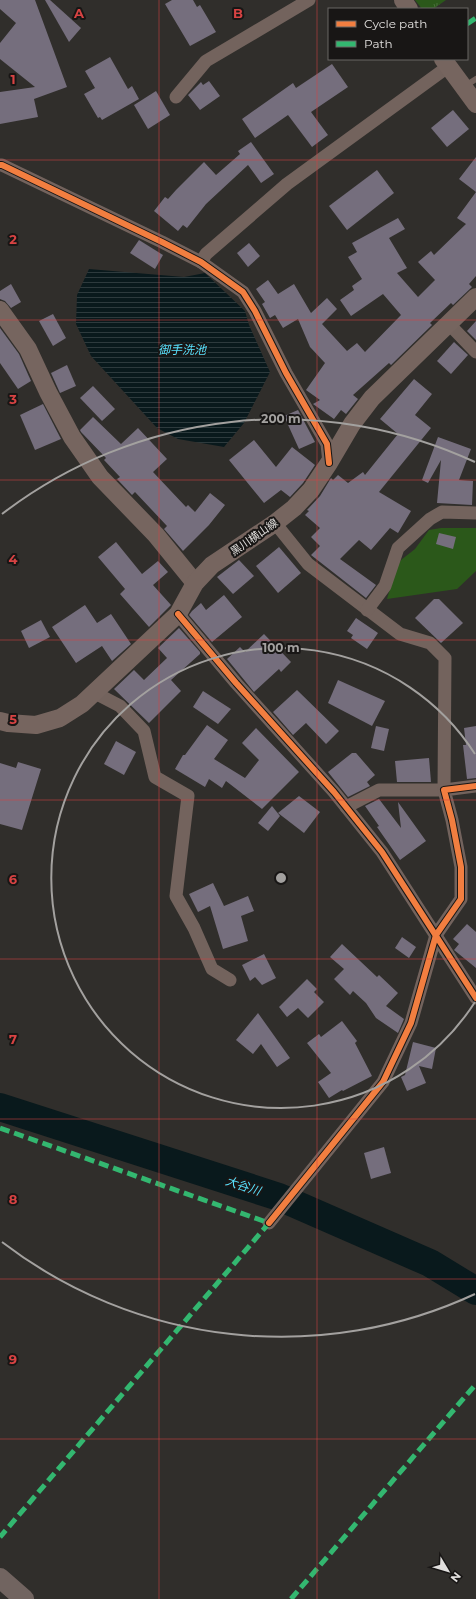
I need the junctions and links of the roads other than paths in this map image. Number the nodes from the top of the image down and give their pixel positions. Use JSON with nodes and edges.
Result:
{"nodes":[{"id":1,"x":309,"y":0,"type":"edge"},
{"id":2,"x":446,"y":62,"type":"edge"},
{"id":3,"x":470,"y":83,"type":"edge"},
{"id":4,"x":176,"y":97,"type":"dead end"},
{"id":5,"x":476,"y":104,"type":"edge"},
{"id":6,"x":0,"y":165,"type":"edge"},
{"id":7,"x":201,"y":262,"type":"junction"},
{"id":8,"x":476,"y":297,"type":"edge"},
{"id":9,"x":0,"y":310,"type":"edge"},
{"id":10,"x":449,"y":324,"type":"junction"},
{"id":11,"x":476,"y":352,"type":"edge"},
{"id":12,"x":330,"y":464,"type":"junction"},
{"id":13,"x":476,"y":513,"type":"edge"},
{"id":14,"x":275,"y":522,"type":"junction"},
{"id":15,"x":195,"y":583,"type":"junction"},
{"id":16,"x":367,"y":610,"type":"junction"},
{"id":17,"x":178,"y":614,"type":"junction"},
{"id":18,"x":95,"y":693,"type":"junction"},
{"id":19,"x":0,"y":721,"type":"edge"},
{"id":20,"x":476,"y":786,"type":"edge"},
{"id":21,"x":444,"y":790,"type":"junction"},
{"id":22,"x":346,"y":807,"type":"junction"},
{"id":23,"x":436,"y":935,"type":"junction"},
{"id":24,"x":230,"y":980,"type":"dead end"},
{"id":25,"x":476,"y":998,"type":"edge"},
{"id":26,"x":272,"y":1220,"type":"dead end"},
{"id":27,"x":0,"y":1578,"type":"edge"},
{"id":28,"x":24,"y":1599,"type":"edge"}],
"edges":[{"from":1,"to":4,"type":"street"},
{"from":2,"to":3,"type":"main road"},
{"from":2,"to":7,"type":"street"},
{"from":3,"to":5,"type":"main road"},
{"from":6,"to":7,"type":"street"},
{"from":7,"to":12,"type":"street"},
{"from":8,"to":10,"type":"main road","name":"黒川横山線"},
{"from":9,"to":15,"type":"main road"},
{"from":10,"to":11,"type":"street"},
{"from":10,"to":12,"type":"main road","name":"黒川横山線"},
{"from":12,"to":14,"type":"main road","name":"黒川横山線"},
{"from":13,"to":16,"type":"street"},
{"from":14,"to":15,"type":"main road","name":"黒川横山線"},
{"from":14,"to":16,"type":"street"},
{"from":15,"to":17,"type":"main road","name":"黒川横山線"},
{"from":16,"to":21,"type":"street"},
{"from":17,"to":18,"type":"main road","name":"黒川横山線"},
{"from":17,"to":22,"type":"street"},
{"from":18,"to":19,"type":"main road","name":"黒川横山線"},
{"from":18,"to":24,"type":"street"},
{"from":20,"to":21,"type":"street"},
{"from":21,"to":22,"type":"street"},
{"from":21,"to":23,"type":"street"},
{"from":22,"to":23,"type":"street"},
{"from":23,"to":25,"type":"street"},
{"from":23,"to":26,"type":"street"},
{"from":27,"to":28,"type":"main road"}]}
